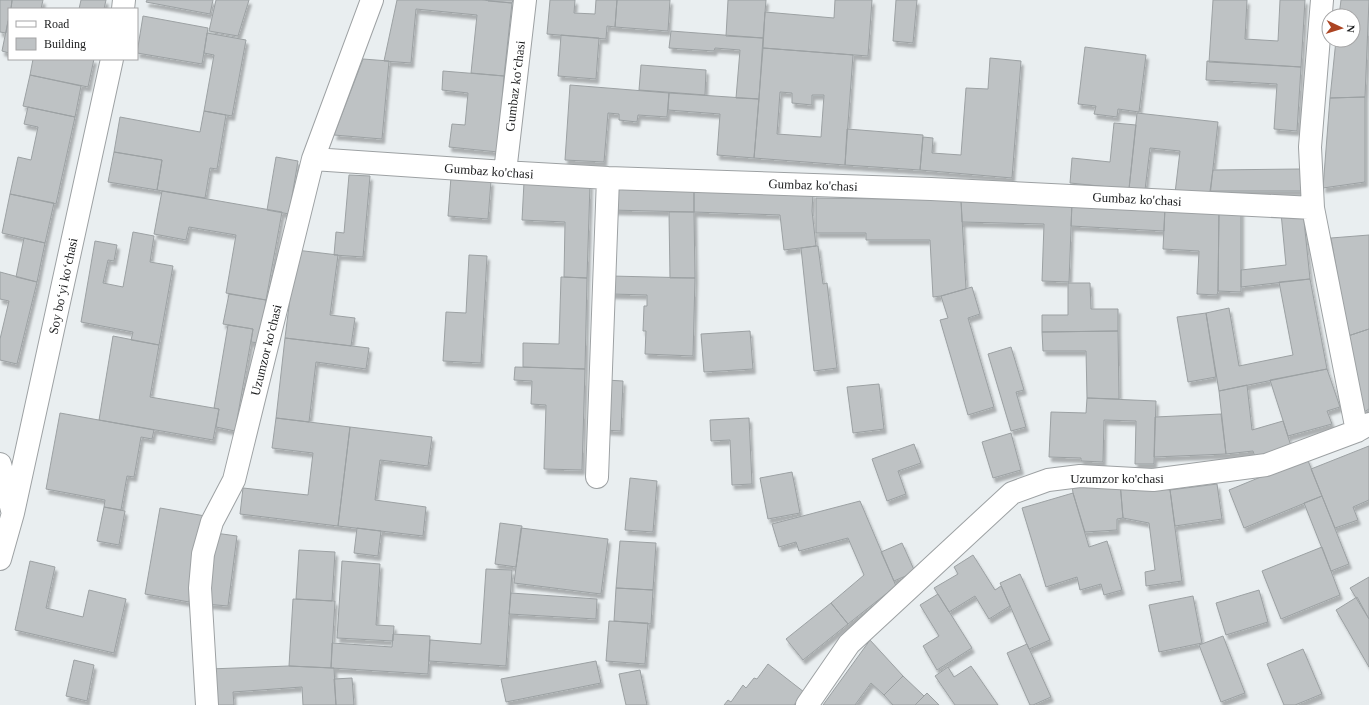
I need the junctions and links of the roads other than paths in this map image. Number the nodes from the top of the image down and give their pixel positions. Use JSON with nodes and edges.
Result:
{"nodes":[{"id":1,"x":372,"y":0,"type":"edge"},
{"id":2,"x":525,"y":0,"type":"edge"},
{"id":3,"x":1322,"y":0,"type":"edge"},
{"id":4,"x":112,"y":60,"type":"edge"},
{"id":5,"x":313,"y":159,"type":"junction"},
{"id":6,"x":505,"y":172,"type":"junction"},
{"id":7,"x":608,"y":178,"type":"junction"},
{"id":8,"x":1313,"y":208,"type":"junction"},
{"id":9,"x":1363,"y":428,"type":"edge"},
{"id":10,"x":0,"y":464,"type":"edge"},
{"id":11,"x":597,"y":477,"type":"dead end"},
{"id":12,"x":13,"y":513,"type":"junction"},
{"id":13,"x":0,"y":559,"type":"edge"},
{"id":14,"x":207,"y":705,"type":"edge"},
{"id":15,"x":807,"y":705,"type":"edge"}],
"edges":[{"from":1,"to":5,"type":"street","name":"Uzumzor ko'chasi"},
{"from":2,"to":6,"type":"street","name":"Gumbaz koʻchasi"},
{"from":3,"to":8,"type":"street"},
{"from":4,"to":12,"type":"street","name":"Soy boʻyi koʻchasi"},
{"from":5,"to":6,"type":"street","name":"Gumbaz ko'chasi"},
{"from":5,"to":14,"type":"street","name":"Uzumzor ko'chasi"},
{"from":6,"to":7,"type":"street","name":"Gumbaz ko'chasi"},
{"from":7,"to":8,"type":"street","name":"Gumbaz ko'chasi"},
{"from":7,"to":11,"type":"street"},
{"from":8,"to":9,"type":"street"},
{"from":9,"to":15,"type":"street","name":"Uzumzor ko'chasi"},
{"from":10,"to":12,"type":"street"},
{"from":12,"to":13,"type":"street","name":"Soy boʻyi koʻchasi"}]}
